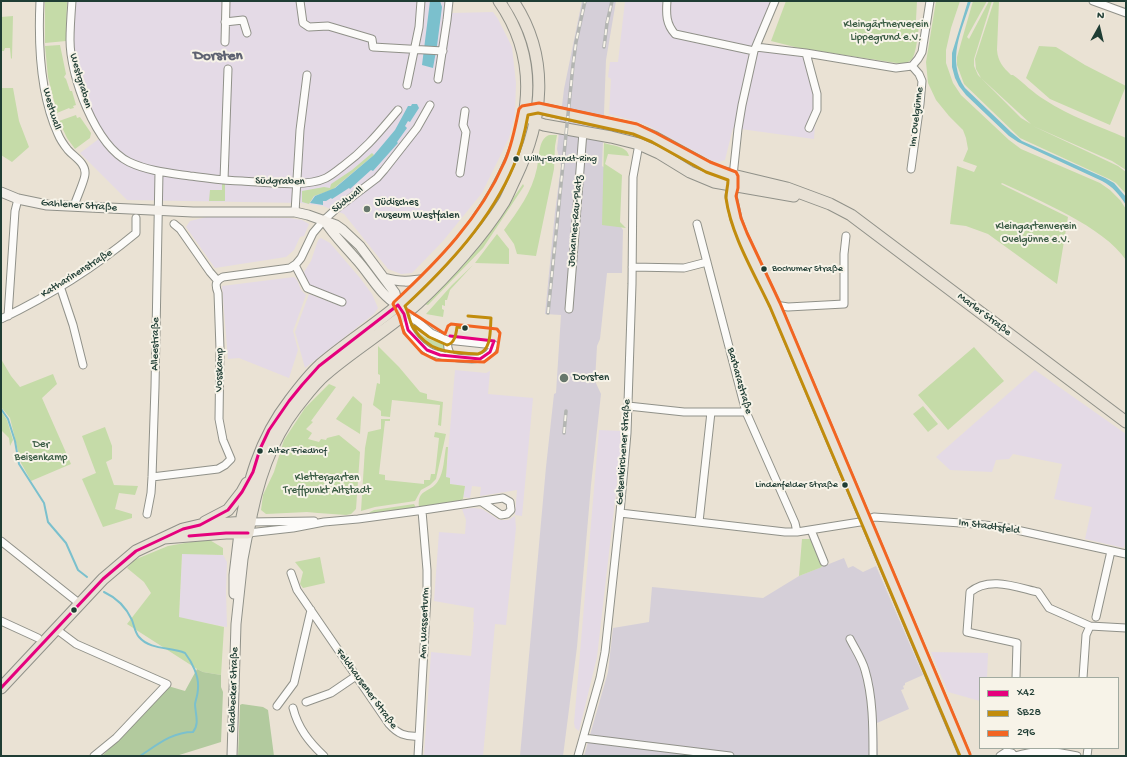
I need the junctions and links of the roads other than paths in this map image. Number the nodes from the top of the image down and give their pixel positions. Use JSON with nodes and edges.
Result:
{"nodes":[{"id":1,"x":40,"y":1,"type":"edge"},
{"id":2,"x":72,"y":1,"type":"edge"},
{"id":3,"x":226,"y":1,"type":"edge"},
{"id":4,"x":300,"y":1,"type":"edge"},
{"id":5,"x":421,"y":1,"type":"edge"},
{"id":6,"x":449,"y":1,"type":"edge"},
{"id":7,"x":499,"y":1,"type":"edge"},
{"id":8,"x":513,"y":1,"type":"edge"},
{"id":9,"x":667,"y":1,"type":"edge"},
{"id":10,"x":775,"y":1,"type":"edge"},
{"id":11,"x":930,"y":1,"type":"edge"},
{"id":12,"x":1094,"y":1,"type":"edge"},
{"id":13,"x":1126,"y":14,"type":"edge"},
{"id":14,"x":225,"y":22,"type":"junction"},
{"id":15,"x":247,"y":34,"type":"dead end"},
{"id":16,"x":225,"y":42,"type":"dead end"},
{"id":17,"x":418,"y":49,"type":"junction"},
{"id":18,"x":755,"y":49,"type":"junction"},
{"id":19,"x":441,"y":51,"type":"junction"},
{"id":20,"x":806,"y":53,"type":"junction"},
{"id":21,"x":912,"y":66,"type":"junction"},
{"id":22,"x":228,"y":69,"type":"dead end"},
{"id":23,"x":307,"y":75,"type":"dead end"},
{"id":24,"x":438,"y":79,"type":"dead end"},
{"id":25,"x":407,"y":85,"type":"dead end"},
{"id":26,"x":430,"y":105,"type":"dead end"},
{"id":27,"x":538,"y":108,"type":"junction"},
{"id":28,"x":398,"y":110,"type":"dead end"},
{"id":29,"x":466,"y":111,"type":"dead end"},
{"id":30,"x":524,"y":111,"type":"junction"},
{"id":31,"x":535,"y":122,"type":"junction"},
{"id":32,"x":809,"y":128,"type":"dead end"},
{"id":33,"x":583,"y":132,"type":"junction"},
{"id":34,"x":639,"y":144,"type":"junction"},
{"id":35,"x":708,"y":167,"type":"junction"},
{"id":36,"x":910,"y":169,"type":"dead end"},
{"id":37,"x":159,"y":172,"type":"junction"},
{"id":38,"x":460,"y":173,"type":"dead end"},
{"id":39,"x":224,"y":180,"type":"junction"},
{"id":40,"x":733,"y":181,"type":"junction"},
{"id":41,"x":296,"y":184,"type":"junction"},
{"id":42,"x":1,"y":192,"type":"edge"},
{"id":43,"x":18,"y":199,"type":"junction"},
{"id":44,"x":74,"y":206,"type":"junction"},
{"id":45,"x":159,"y":210,"type":"junction"},
{"id":46,"x":295,"y":212,"type":"junction"},
{"id":47,"x":136,"y":218,"type":"dead end"},
{"id":48,"x":324,"y":220,"type":"junction"},
{"id":49,"x":174,"y":224,"type":"dead end"},
{"id":50,"x":697,"y":224,"type":"dead end"},
{"id":51,"x":846,"y":236,"type":"dead end"},
{"id":52,"x":707,"y":262,"type":"junction"},
{"id":53,"x":296,"y":265,"type":"junction"},
{"id":54,"x":632,"y":267,"type":"junction"},
{"id":55,"x":384,"y":278,"type":"junction"},
{"id":56,"x":426,"y":279,"type":"junction"},
{"id":57,"x":217,"y":280,"type":"junction"},
{"id":58,"x":60,"y":286,"type":"junction"},
{"id":59,"x":342,"y":302,"type":"dead end"},
{"id":60,"x":775,"y":305,"type":"junction"},
{"id":61,"x":569,"y":309,"type":"dead end"},
{"id":62,"x":401,"y":310,"type":"junction"},
{"id":63,"x":4,"y":317,"type":"edge"},
{"id":64,"x":447,"y":340,"type":"junction"},
{"id":65,"x":451,"y":357,"type":"junction"},
{"id":66,"x":83,"y":365,"type":"dead end"},
{"id":67,"x":628,"y":406,"type":"junction"},
{"id":68,"x":711,"y":412,"type":"junction"},
{"id":69,"x":746,"y":412,"type":"junction"},
{"id":70,"x":1126,"y":422,"type":"edge"},
{"id":71,"x":253,"y":472,"type":"junction"},
{"id":72,"x":152,"y":477,"type":"junction"},
{"id":73,"x":482,"y":502,"type":"dead end"},
{"id":74,"x":422,"y":510,"type":"junction"},
{"id":75,"x":620,"y":513,"type":"junction"},
{"id":76,"x":147,"y":514,"type":"dead end"},
{"id":77,"x":866,"y":520,"type":"junction"},
{"id":78,"x":245,"y":522,"type":"junction"},
{"id":79,"x":324,"y":522,"type":"junction"},
{"id":80,"x":699,"y":522,"type":"junction"},
{"id":81,"x":200,"y":525,"type":"junction"},
{"id":82,"x":811,"y":530,"type":"junction"},
{"id":83,"x":797,"y":532,"type":"junction"},
{"id":84,"x":244,"y":533,"type":"junction"},
{"id":85,"x":164,"y":538,"type":"junction"},
{"id":86,"x":1,"y":541,"type":"edge"},
{"id":87,"x":1111,"y":551,"type":"junction"},
{"id":88,"x":1126,"y":554,"type":"edge"},
{"id":89,"x":824,"y":562,"type":"dead end"},
{"id":90,"x":291,"y":573,"type":"dead end"},
{"id":91,"x":80,"y":604,"type":"junction"},
{"id":92,"x":311,"y":610,"type":"junction"},
{"id":93,"x":1096,"y":617,"type":"dead end"},
{"id":94,"x":1,"y":621,"type":"edge"},
{"id":95,"x":1090,"y":626,"type":"junction"},
{"id":96,"x":1126,"y":628,"type":"edge"},
{"id":97,"x":56,"y":629,"type":"junction"},
{"id":98,"x":38,"y":638,"type":"dead end"},
{"id":99,"x":850,"y":638,"type":"dead end"},
{"id":100,"x":356,"y":676,"type":"junction"},
{"id":101,"x":1016,"y":677,"type":"edge"},
{"id":102,"x":1083,"y":677,"type":"edge"},
{"id":103,"x":1,"y":688,"type":"edge"},
{"id":104,"x":306,"y":702,"type":"dead end"},
{"id":105,"x":277,"y":706,"type":"dead end"},
{"id":106,"x":293,"y":708,"type":"dead end"},
{"id":107,"x":419,"y":736,"type":"junction"},
{"id":108,"x":583,"y":738,"type":"junction"},
{"id":109,"x":94,"y":756,"type":"edge"},
{"id":110,"x":232,"y":756,"type":"edge"},
{"id":111,"x":324,"y":756,"type":"edge"},
{"id":112,"x":418,"y":756,"type":"edge"},
{"id":113,"x":578,"y":756,"type":"edge"},
{"id":114,"x":730,"y":756,"type":"edge"},
{"id":115,"x":873,"y":756,"type":"edge"},
{"id":116,"x":965,"y":756,"type":"edge"},
{"id":117,"x":1000,"y":756,"type":"edge"},
{"id":118,"x":1014,"y":756,"type":"edge"},
{"id":119,"x":1077,"y":756,"type":"edge"}],
"edges":[{"from":1,"to":44,"type":"street","name":"Westwall"},
{"from":2,"to":37,"type":"street","name":"Westgraben"},
{"from":3,"to":14,"type":"street"},
{"from":4,"to":17,"type":"street"},
{"from":5,"to":17,"type":"street"},
{"from":6,"to":19,"type":"street"},
{"from":7,"to":30,"type":"main road"},
{"from":8,"to":27,"type":"main road"},
{"from":9,"to":18,"type":"street"},
{"from":10,"to":18,"type":"street"},
{"from":11,"to":21,"type":"street"},
{"from":12,"to":13,"type":"street"},
{"from":14,"to":15,"type":"street"},
{"from":14,"to":16,"type":"street"},
{"from":17,"to":19,"type":"street"},
{"from":17,"to":25,"type":"street"},
{"from":18,"to":20,"type":"street"},
{"from":18,"to":40,"type":"street"},
{"from":19,"to":24,"type":"street"},
{"from":20,"to":21,"type":"street"},
{"from":20,"to":32,"type":"street"},
{"from":21,"to":36,"type":"street","name":"Im Ovelgünne"},
{"from":22,"to":39,"type":"street"},
{"from":23,"to":41,"type":"street"},
{"from":26,"to":48,"type":"street","name":"Südwall"},
{"from":27,"to":30,"type":"main road"},
{"from":27,"to":31,"type":"main road"},
{"from":27,"to":35,"type":"main road"},
{"from":28,"to":41,"type":"street","name":"Südgraben"},
{"from":29,"to":38,"type":"street"},
{"from":30,"to":31,"type":"main road"},
{"from":30,"to":56,"type":"main road"},
{"from":31,"to":33,"type":"main road"},
{"from":31,"to":62,"type":"main road"},
{"from":33,"to":34,"type":"main road"},
{"from":33,"to":61,"type":"street","name":"Johannes-Rau-Platz"},
{"from":34,"to":35,"type":"main road"},
{"from":34,"to":40,"type":"main road"},
{"from":34,"to":54,"type":"street","name":"Gelsenkirchener Straße"},
{"from":35,"to":40,"type":"main road"},
{"from":37,"to":39,"type":"street","name":"Südgraben"},
{"from":37,"to":45,"type":"street","name":"Alleestraße"},
{"from":39,"to":41,"type":"street","name":"Südgraben"},
{"from":40,"to":60,"type":"main road"},
{"from":40,"to":70,"type":"main road","name":"Marler Straße"},
{"from":41,"to":46,"type":"street"},
{"from":42,"to":43,"type":"main road","name":"Gahlener Straße"},
{"from":43,"to":44,"type":"main road","name":"Gahlener Straße"},
{"from":43,"to":63,"type":"street"},
{"from":44,"to":45,"type":"main road","name":"Gahlener Straße"},
{"from":45,"to":46,"type":"main road","name":"Südwall"},
{"from":45,"to":72,"type":"street","name":"Alleestraße"},
{"from":46,"to":48,"type":"main road","name":"Südwall"},
{"from":47,"to":58,"type":"street","name":"Katharinenstraße"},
{"from":48,"to":53,"type":"street"},
{"from":48,"to":55,"type":"main road"},
{"from":48,"to":62,"type":"main road"},
{"from":49,"to":57,"type":"street"},
{"from":50,"to":52,"type":"street","name":"Barbarastraße"},
{"from":51,"to":60,"type":"street"},
{"from":52,"to":54,"type":"street"},
{"from":52,"to":69,"type":"street","name":"Barbarastraße"},
{"from":53,"to":57,"type":"street"},
{"from":53,"to":59,"type":"street"},
{"from":54,"to":67,"type":"street","name":"Gelsenkirchener Straße"},
{"from":55,"to":56,"type":"main road"},
{"from":55,"to":62,"type":"main road"},
{"from":56,"to":62,"type":"main road"},
{"from":57,"to":72,"type":"street","name":"Vosskamp"},
{"from":58,"to":63,"type":"street","name":"Katharinenstraße"},
{"from":58,"to":66,"type":"street"},
{"from":60,"to":77,"type":"main road"},
{"from":62,"to":64,"type":"street"},
{"from":62,"to":65,"type":"street"},
{"from":62,"to":71,"type":"main road"},
{"from":62,"to":78,"type":"main road"},
{"from":64,"to":65,"type":"street"},
{"from":64,"to":65,"type":"street"},
{"from":67,"to":68,"type":"street"},
{"from":67,"to":75,"type":"street","name":"Gelsenkirchener Straße"},
{"from":68,"to":69,"type":"street"},
{"from":68,"to":80,"type":"street"},
{"from":69,"to":83,"type":"street","name":"Barbarastraße"},
{"from":71,"to":78,"type":"main road"},
{"from":71,"to":81,"type":"main road"},
{"from":72,"to":76,"type":"street","name":"Alleestraße"},
{"from":73,"to":74,"type":"street"},
{"from":74,"to":79,"type":"street"},
{"from":74,"to":107,"type":"street","name":"Am Wasserturm"},
{"from":75,"to":80,"type":"street"},
{"from":75,"to":108,"type":"street","name":"Gelsenkirchener Straße"},
{"from":77,"to":82,"type":"street"},
{"from":77,"to":87,"type":"street","name":"Im Stadtsfeld"},
{"from":77,"to":116,"type":"main road"},
{"from":78,"to":79,"type":"street"},
{"from":78,"to":81,"type":"main road"},
{"from":78,"to":84,"type":"main road"},
{"from":79,"to":84,"type":"street"},
{"from":80,"to":83,"type":"street"},
{"from":81,"to":85,"type":"main road"},
{"from":82,"to":83,"type":"street"},
{"from":82,"to":89,"type":"street"},
{"from":84,"to":85,"type":"main road"},
{"from":84,"to":110,"type":"main road","name":"Gladbecker Straße"},
{"from":85,"to":91,"type":"main road"},
{"from":86,"to":91,"type":"street"},
{"from":87,"to":88,"type":"street","name":"Im Stadtsfeld"},
{"from":87,"to":93,"type":"street"},
{"from":90,"to":92,"type":"street","name":"Feldhausener Straße"},
{"from":91,"to":97,"type":"main road"},
{"from":92,"to":100,"type":"street","name":"Feldhausener Straße"},
{"from":92,"to":105,"type":"street"},
{"from":94,"to":98,"type":"street"},
{"from":95,"to":96,"type":"street"},
{"from":95,"to":101,"type":"street"},
{"from":95,"to":102,"type":"street"},
{"from":97,"to":103,"type":"main road"},
{"from":97,"to":109,"type":"street"},
{"from":99,"to":115,"type":"street"},
{"from":100,"to":104,"type":"street"},
{"from":100,"to":107,"type":"street","name":"Feldhausener Straße"},
{"from":106,"to":111,"type":"street"},
{"from":107,"to":112,"type":"street"},
{"from":108,"to":113,"type":"street","name":"Gelsenkirchener Straße"},
{"from":108,"to":114,"type":"street"},
{"from":117,"to":118,"type":"street"},
{"from":118,"to":119,"type":"street"}]}
